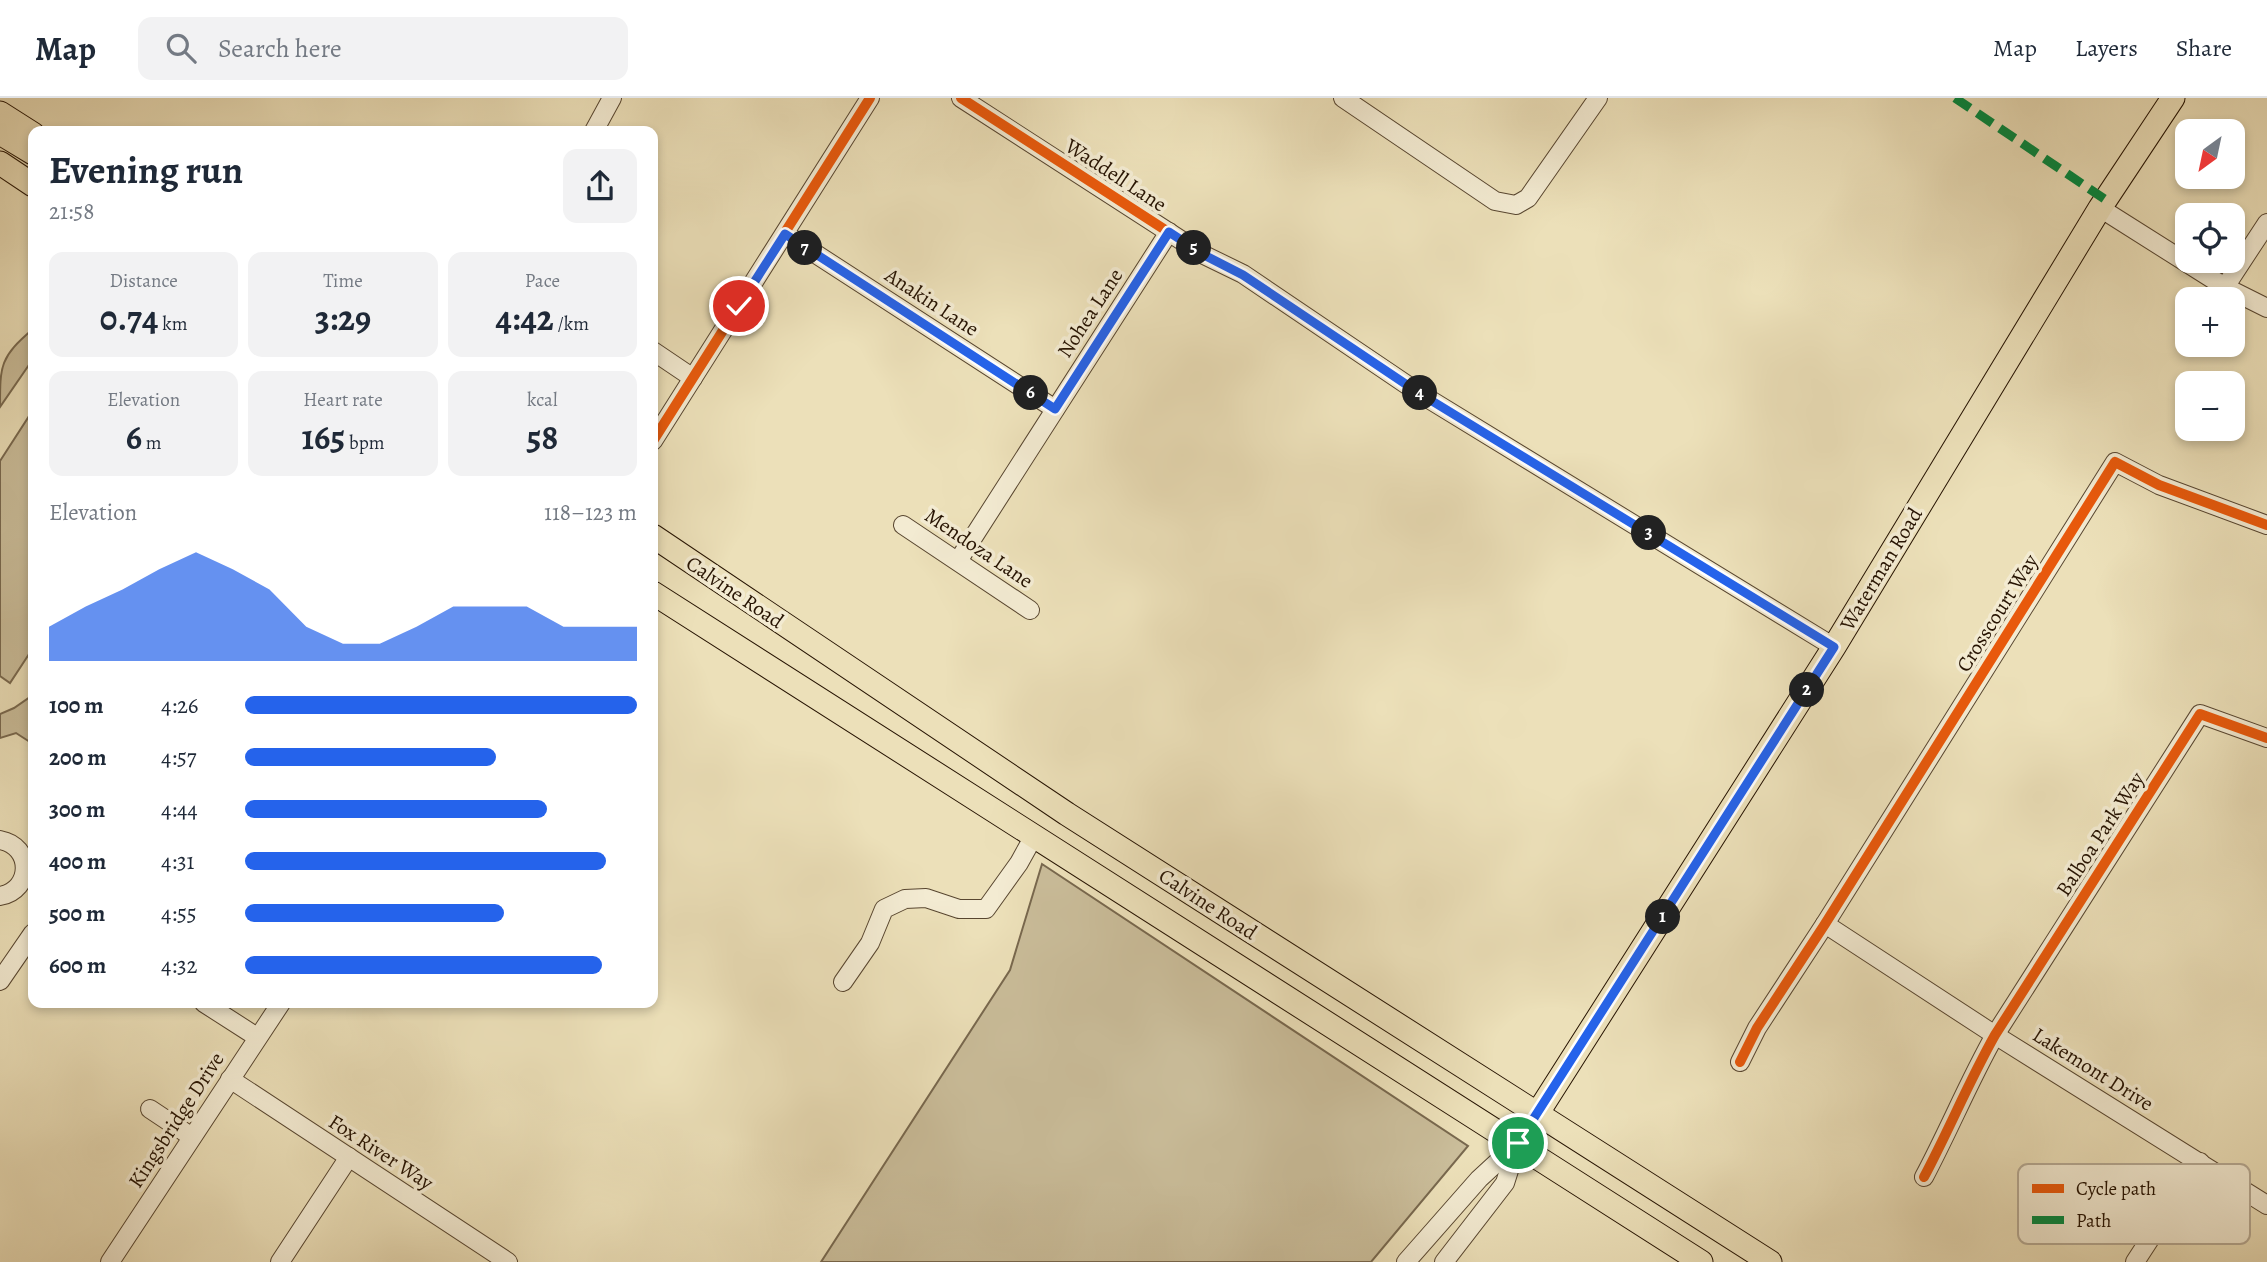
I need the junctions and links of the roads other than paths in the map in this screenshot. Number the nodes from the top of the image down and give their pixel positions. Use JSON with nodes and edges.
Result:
{"nodes":[{"id":1,"x":612,"y":98,"type":"edge"},
{"id":2,"x":870,"y":98,"type":"edge"},
{"id":3,"x":961,"y":98,"type":"edge"},
{"id":4,"x":1343,"y":98,"type":"edge"},
{"id":5,"x":1598,"y":98,"type":"edge"},
{"id":6,"x":2173,"y":98,"type":"edge"},
{"id":7,"x":0,"y":113,"type":"edge"},
{"id":8,"x":597,"y":126,"type":"edge"},
{"id":9,"x":28,"y":131,"type":"edge"},
{"id":10,"x":0,"y":132,"type":"edge"},
{"id":11,"x":28,"y":150,"type":"edge"},
{"id":12,"x":0,"y":163,"type":"edge"},
{"id":13,"x":28,"y":182,"type":"edge"},
{"id":14,"x":2100,"y":208,"type":"junction"},
{"id":15,"x":2267,"y":223,"type":"edge"},
{"id":16,"x":1169,"y":232,"type":"junction"},
{"id":17,"x":785,"y":234,"type":"junction"},
{"id":18,"x":2225,"y":287,"type":"joint"},
{"id":19,"x":2245,"y":297,"type":"edge"},
{"id":20,"x":2267,"y":308,"type":"edge"},
{"id":21,"x":658,"y":354,"type":"edge"},
{"id":22,"x":693,"y":377,"type":"junction"},
{"id":23,"x":1055,"y":409,"type":"junction"},
{"id":24,"x":658,"y":433,"type":"edge"},
{"id":25,"x":903,"y":525,"type":"dead end"},
{"id":26,"x":2267,"y":525,"type":"edge"},
{"id":27,"x":658,"y":539,"type":"edge"},
{"id":28,"x":958,"y":561,"type":"junction"},
{"id":29,"x":658,"y":596,"type":"edge"},
{"id":30,"x":1030,"y":610,"type":"dead end"},
{"id":31,"x":1834,"y":647,"type":"junction"},
{"id":32,"x":2267,"y":738,"type":"edge"},
{"id":33,"x":1034,"y":836,"type":"junction"},
{"id":34,"x":0,"y":840,"type":"edge"},
{"id":35,"x":27,"y":886,"type":"edge"},
{"id":36,"x":0,"y":895,"type":"edge"},
{"id":37,"x":1825,"y":924,"type":"junction"},
{"id":38,"x":28,"y":940,"type":"edge"},
{"id":39,"x":0,"y":981,"type":"edge"},
{"id":40,"x":843,"y":982,"type":"dead end"},
{"id":41,"x":212,"y":1008,"type":"edge"},
{"id":42,"x":277,"y":1008,"type":"edge"},
{"id":43,"x":1995,"y":1035,"type":"junction"},
{"id":44,"x":257,"y":1037,"type":"junction"},
{"id":45,"x":1740,"y":1062,"type":"dead end"},
{"id":46,"x":230,"y":1079,"type":"junction"},
{"id":47,"x":150,"y":1109,"type":"dead end"},
{"id":48,"x":1537,"y":1114,"type":"junction"},
{"id":49,"x":192,"y":1137,"type":"junction"},
{"id":50,"x":1518,"y":1143,"type":"junction"},
{"id":51,"x":349,"y":1157,"type":"junction"},
{"id":52,"x":2200,"y":1162,"type":"joint"},
{"id":53,"x":2203,"y":1164,"type":"edge"},
{"id":54,"x":1924,"y":1177,"type":"dead end"},
{"id":55,"x":2250,"y":1194,"type":"edge"},
{"id":56,"x":2267,"y":1205,"type":"edge"},
{"id":57,"x":2147,"y":1244,"type":"edge"},
{"id":58,"x":110,"y":1262,"type":"edge"},
{"id":59,"x":280,"y":1262,"type":"edge"},
{"id":60,"x":508,"y":1262,"type":"edge"},
{"id":61,"x":1406,"y":1262,"type":"edge"},
{"id":62,"x":1444,"y":1262,"type":"edge"},
{"id":63,"x":1701,"y":1262,"type":"edge"},
{"id":64,"x":1770,"y":1262,"type":"edge"},
{"id":65,"x":2135,"y":1262,"type":"edge"}],
"edges":[{"from":1,"to":8,"type":"street"},
{"from":2,"to":17,"type":"street"},
{"from":3,"to":16,"type":"street","name":"Waddell Lane"},
{"from":4,"to":5,"type":"street"},
{"from":6,"to":14,"type":"main road","name":"Waterman Road"},
{"from":7,"to":9,"type":"main road"},
{"from":10,"to":11,"type":"main road"},
{"from":12,"to":13,"type":"main road"},
{"from":14,"to":18,"type":"street"},
{"from":14,"to":31,"type":"main road","name":"Waterman Road"},
{"from":15,"to":18,"type":"street"},
{"from":16,"to":23,"type":"street","name":"Nohea Lane"},
{"from":16,"to":31,"type":"street","name":"Waddell Lane"},
{"from":17,"to":22,"type":"street"},
{"from":17,"to":23,"type":"street","name":"Anakin Lane"},
{"from":19,"to":20,"type":"street"},
{"from":21,"to":22,"type":"street"},
{"from":22,"to":24,"type":"street"},
{"from":23,"to":28,"type":"street","name":"Nohea Lane"},
{"from":25,"to":28,"type":"street","name":"Mendoza Lane"},
{"from":26,"to":37,"type":"street","name":"Crosscourt Way"},
{"from":27,"to":48,"type":"main road","name":"Calvine Road"},
{"from":28,"to":30,"type":"street","name":"Mendoza Lane"},
{"from":29,"to":33,"type":"main road","name":"Calvine Road"},
{"from":31,"to":48,"type":"main road","name":"Waterman Road"},
{"from":32,"to":43,"type":"street","name":"Balboa Park Way"},
{"from":33,"to":40,"type":"street"},
{"from":33,"to":50,"type":"main road","name":"Calvine Road"},
{"from":34,"to":35,"type":"street"},
{"from":35,"to":36,"type":"street"},
{"from":37,"to":43,"type":"street","name":"Lakemont Drive"},
{"from":37,"to":45,"type":"street"},
{"from":38,"to":39,"type":"street"},
{"from":41,"to":44,"type":"street"},
{"from":42,"to":44,"type":"street","name":"Kingsbridge Drive"},
{"from":43,"to":52,"type":"street","name":"Lakemont Drive"},
{"from":43,"to":54,"type":"street"},
{"from":44,"to":46,"type":"street","name":"Kingsbridge Drive"},
{"from":46,"to":49,"type":"street","name":"Kingsbridge Drive"},
{"from":46,"to":51,"type":"street","name":"Fox River Way"},
{"from":47,"to":49,"type":"street"},
{"from":48,"to":50,"type":"street","name":"Waterman Road"},
{"from":48,"to":64,"type":"main road","name":"Calvine Road"},
{"from":49,"to":58,"type":"street","name":"Kingsbridge Drive"},
{"from":50,"to":61,"type":"street","name":"Waterman Road"},
{"from":50,"to":62,"type":"street","name":"Waterman Road"},
{"from":50,"to":63,"type":"main road","name":"Calvine Road"},
{"from":51,"to":59,"type":"street"},
{"from":51,"to":60,"type":"street","name":"Fox River Way"},
{"from":52,"to":53,"type":"street","name":"Lakemont Drive"},
{"from":55,"to":56,"type":"street","name":"Lakemont Drive"},
{"from":57,"to":65,"type":"street"}]}
